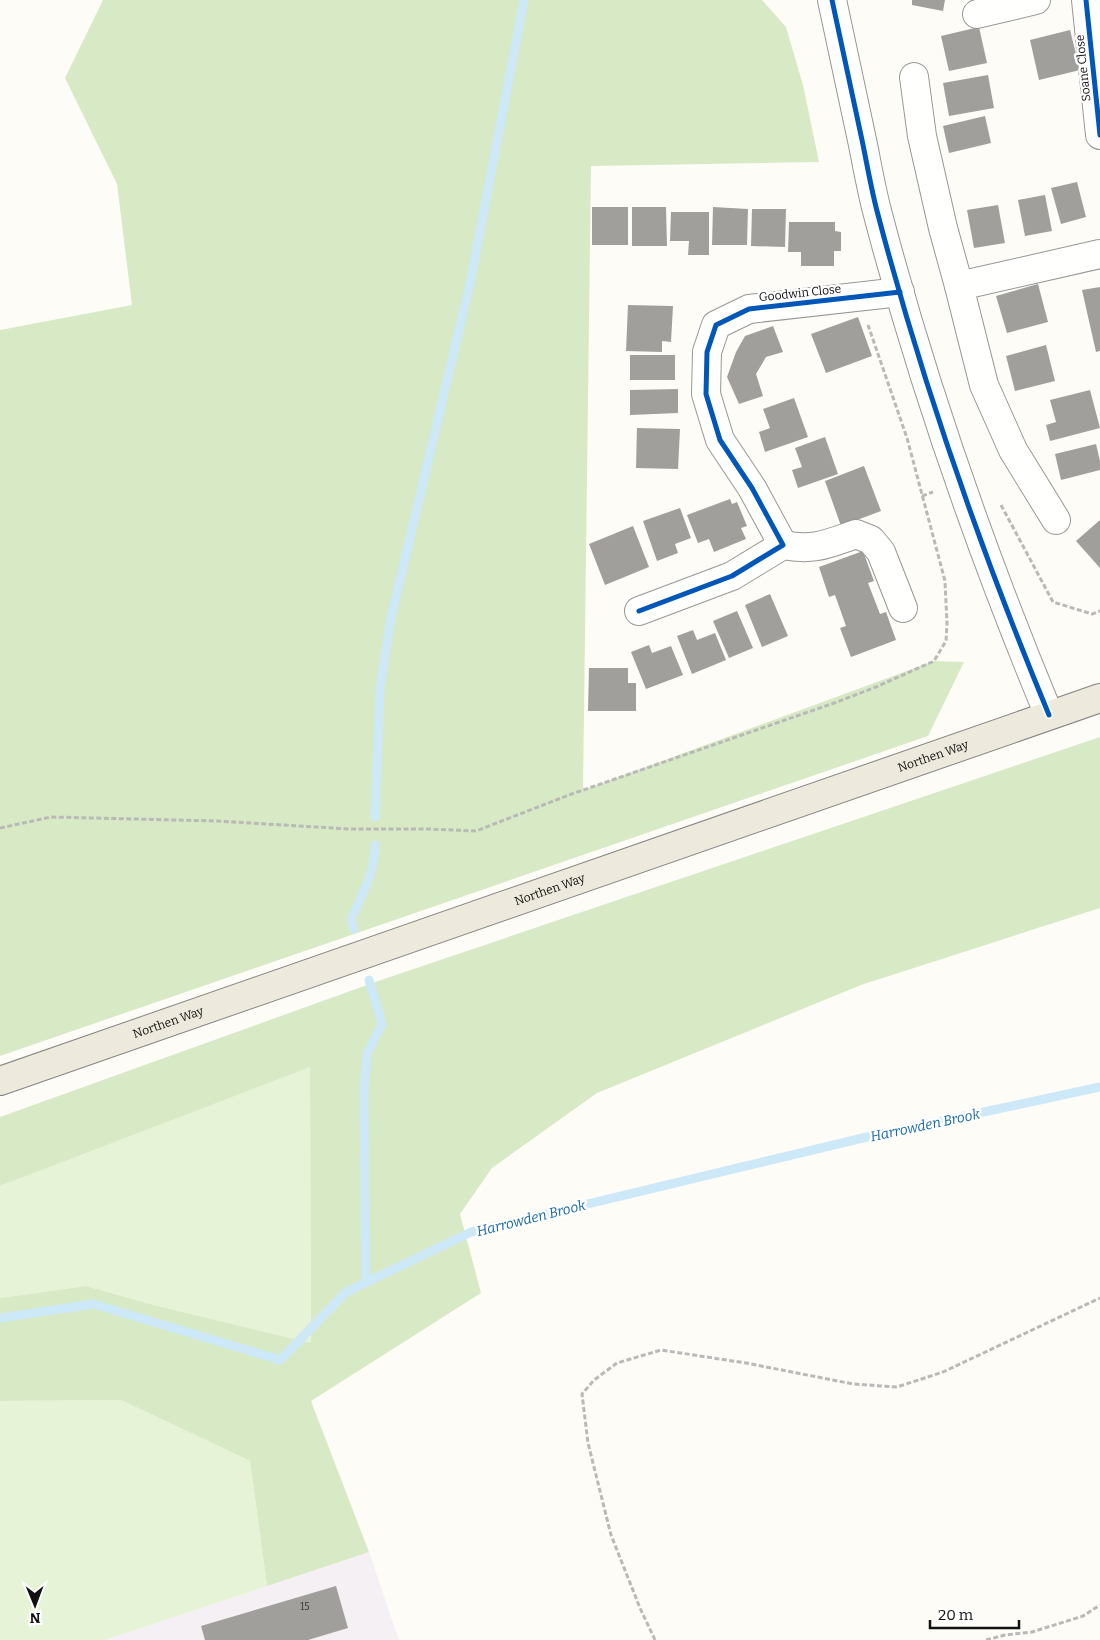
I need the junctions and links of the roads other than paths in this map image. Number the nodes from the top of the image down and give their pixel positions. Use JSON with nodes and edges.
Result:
{"nodes":[{"id":1,"x":832,"y":0,"type":"edge"},
{"id":2,"x":1036,"y":0,"type":"edge"},
{"id":3,"x":1086,"y":0,"type":"edge"},
{"id":4,"x":977,"y":14,"type":"dead end"},
{"id":5,"x":914,"y":77,"type":"dead end"},
{"id":6,"x":1100,"y":135,"type":"edge"},
{"id":7,"x":1100,"y":254,"type":"edge"},
{"id":8,"x":959,"y":286,"type":"junction"},
{"id":9,"x":900,"y":292,"type":"junction"},
{"id":10,"x":1056,"y":520,"type":"dead end"},
{"id":11,"x":783,"y":545,"type":"junction"},
{"id":12,"x":903,"y":608,"type":"dead end"},
{"id":13,"x":639,"y":612,"type":"dead end"},
{"id":14,"x":1100,"y":698,"type":"edge"},
{"id":15,"x":1049,"y":715,"type":"junction"},
{"id":16,"x":0,"y":1081,"type":"edge"}],
"edges":[{"from":1,"to":9,"type":"street"},
{"from":2,"to":4,"type":"street"},
{"from":3,"to":6,"type":"street","name":"Soane Close"},
{"from":5,"to":8,"type":"street"},
{"from":7,"to":8,"type":"street"},
{"from":8,"to":10,"type":"street"},
{"from":9,"to":11,"type":"street","name":"Goodwin Close"},
{"from":9,"to":15,"type":"street"},
{"from":11,"to":12,"type":"street"},
{"from":11,"to":13,"type":"street"},
{"from":14,"to":15,"type":"main road","name":"Northen Way"},
{"from":15,"to":16,"type":"main road","name":"Northen Way"}]}
